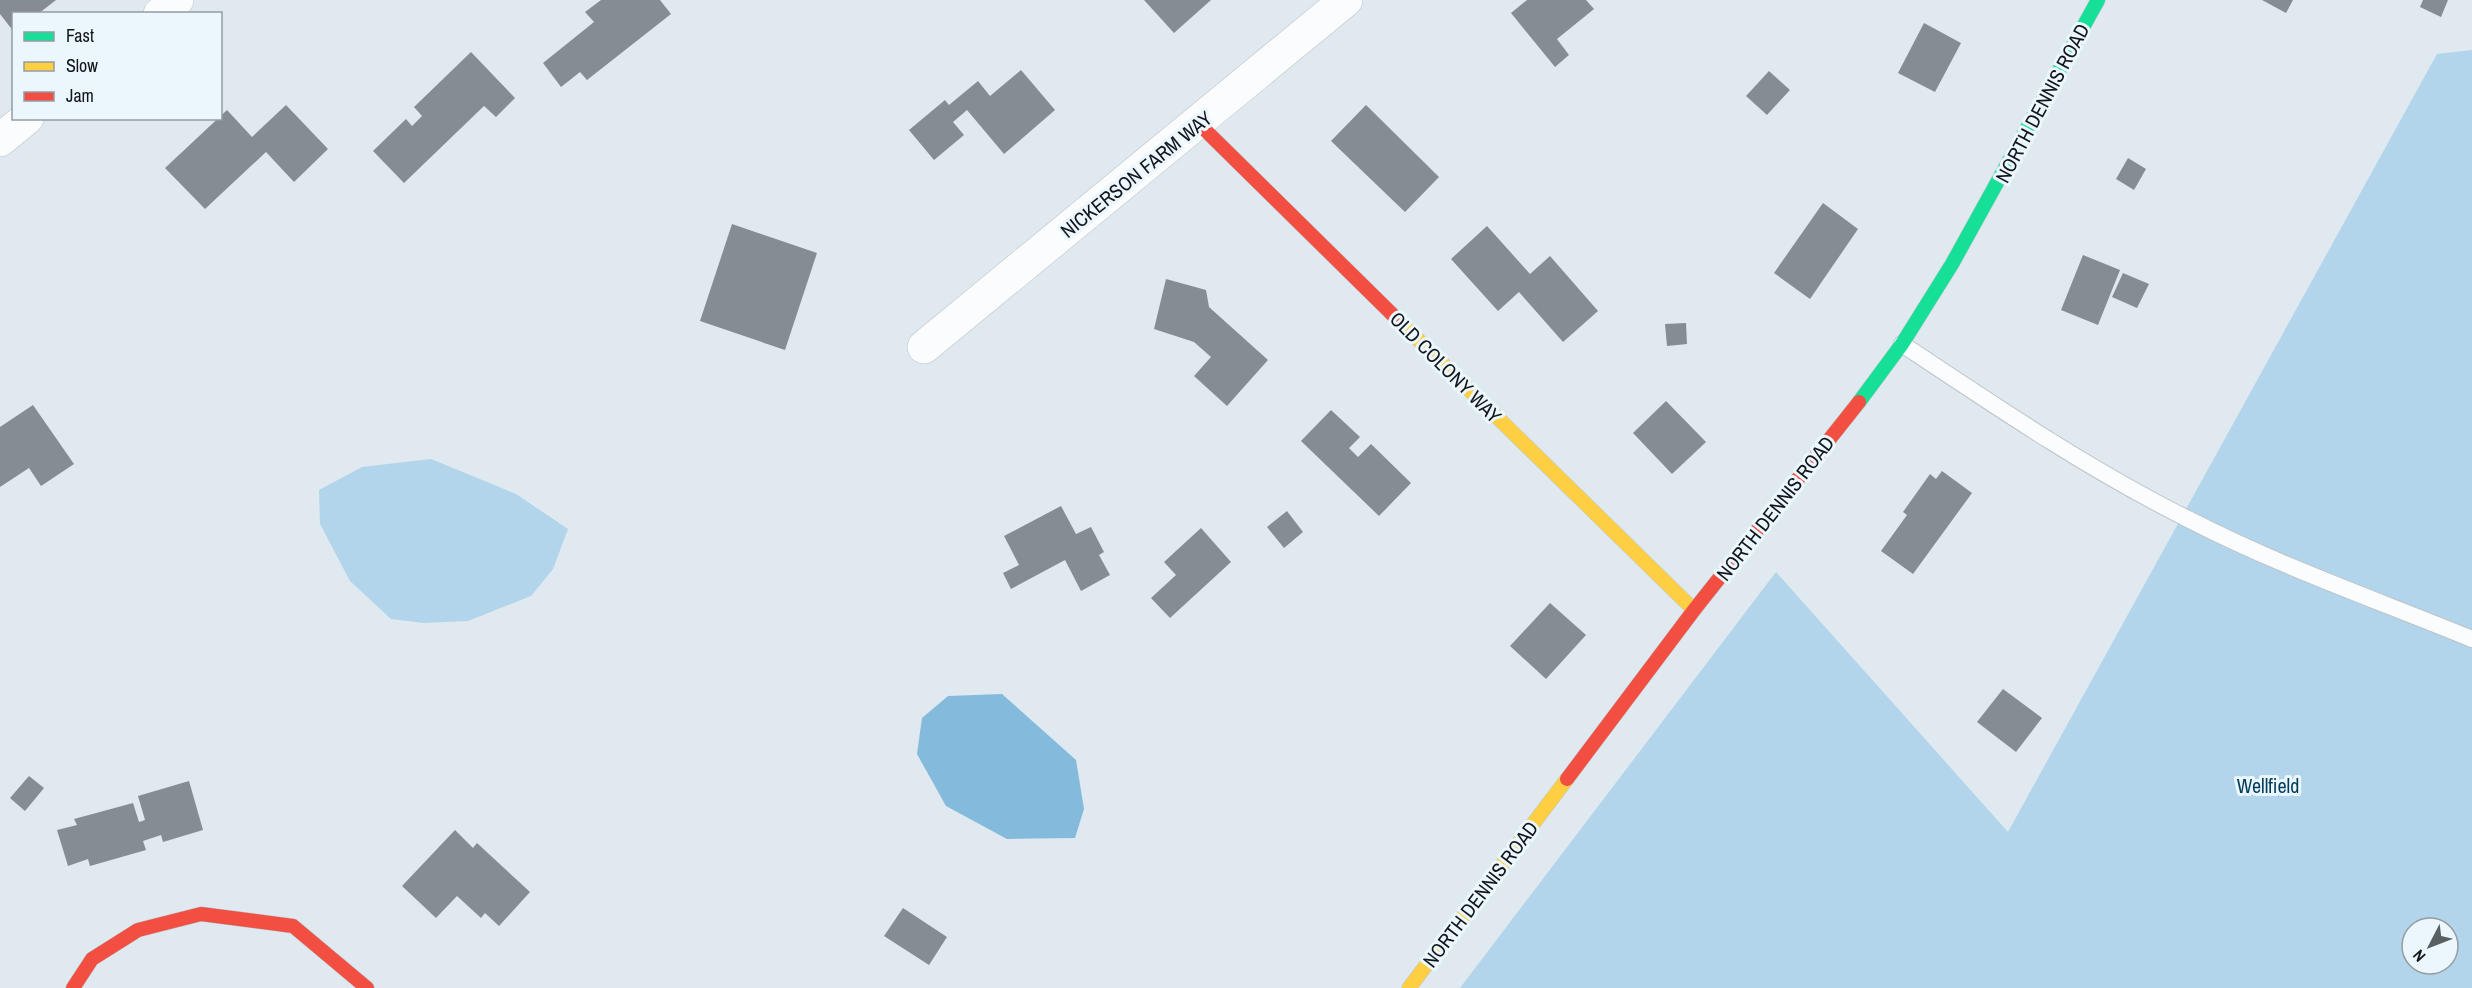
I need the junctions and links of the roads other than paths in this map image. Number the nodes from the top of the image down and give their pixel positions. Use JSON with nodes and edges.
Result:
{"nodes":[{"id":1,"x":177,"y":0,"type":"edge"},
{"id":2,"x":1346,"y":0,"type":"edge"},
{"id":3,"x":2098,"y":0,"type":"edge"},
{"id":4,"x":162,"y":12,"type":"edge"},
{"id":5,"x":25,"y":120,"type":"edge"},
{"id":6,"x":1198,"y":123,"type":"junction"},
{"id":7,"x":0,"y":140,"type":"edge"},
{"id":8,"x":1902,"y":344,"type":"junction"},
{"id":9,"x":924,"y":347,"type":"dead end"},
{"id":10,"x":1694,"y":610,"type":"junction"},
{"id":11,"x":2472,"y":639,"type":"edge"},
{"id":12,"x":73,"y":988,"type":"edge"},
{"id":13,"x":367,"y":988,"type":"edge"},
{"id":14,"x":1409,"y":988,"type":"edge"}],
"edges":[{"from":1,"to":4,"type":"street"},
{"from":2,"to":6,"type":"street","name":"NICKERSON FARM WAY"},
{"from":3,"to":8,"type":"main road","name":"NORTH DENNIS ROAD"},
{"from":5,"to":7,"type":"street"},
{"from":6,"to":9,"type":"street","name":"NICKERSON FARM WAY"},
{"from":6,"to":10,"type":"main road","name":"OLD COLONY WAY"},
{"from":8,"to":10,"type":"main road","name":"NORTH DENNIS ROAD"},
{"from":8,"to":11,"type":"lane"},
{"from":10,"to":14,"type":"main road","name":"NORTH DENNIS ROAD"},
{"from":12,"to":13,"type":"main road"}]}
